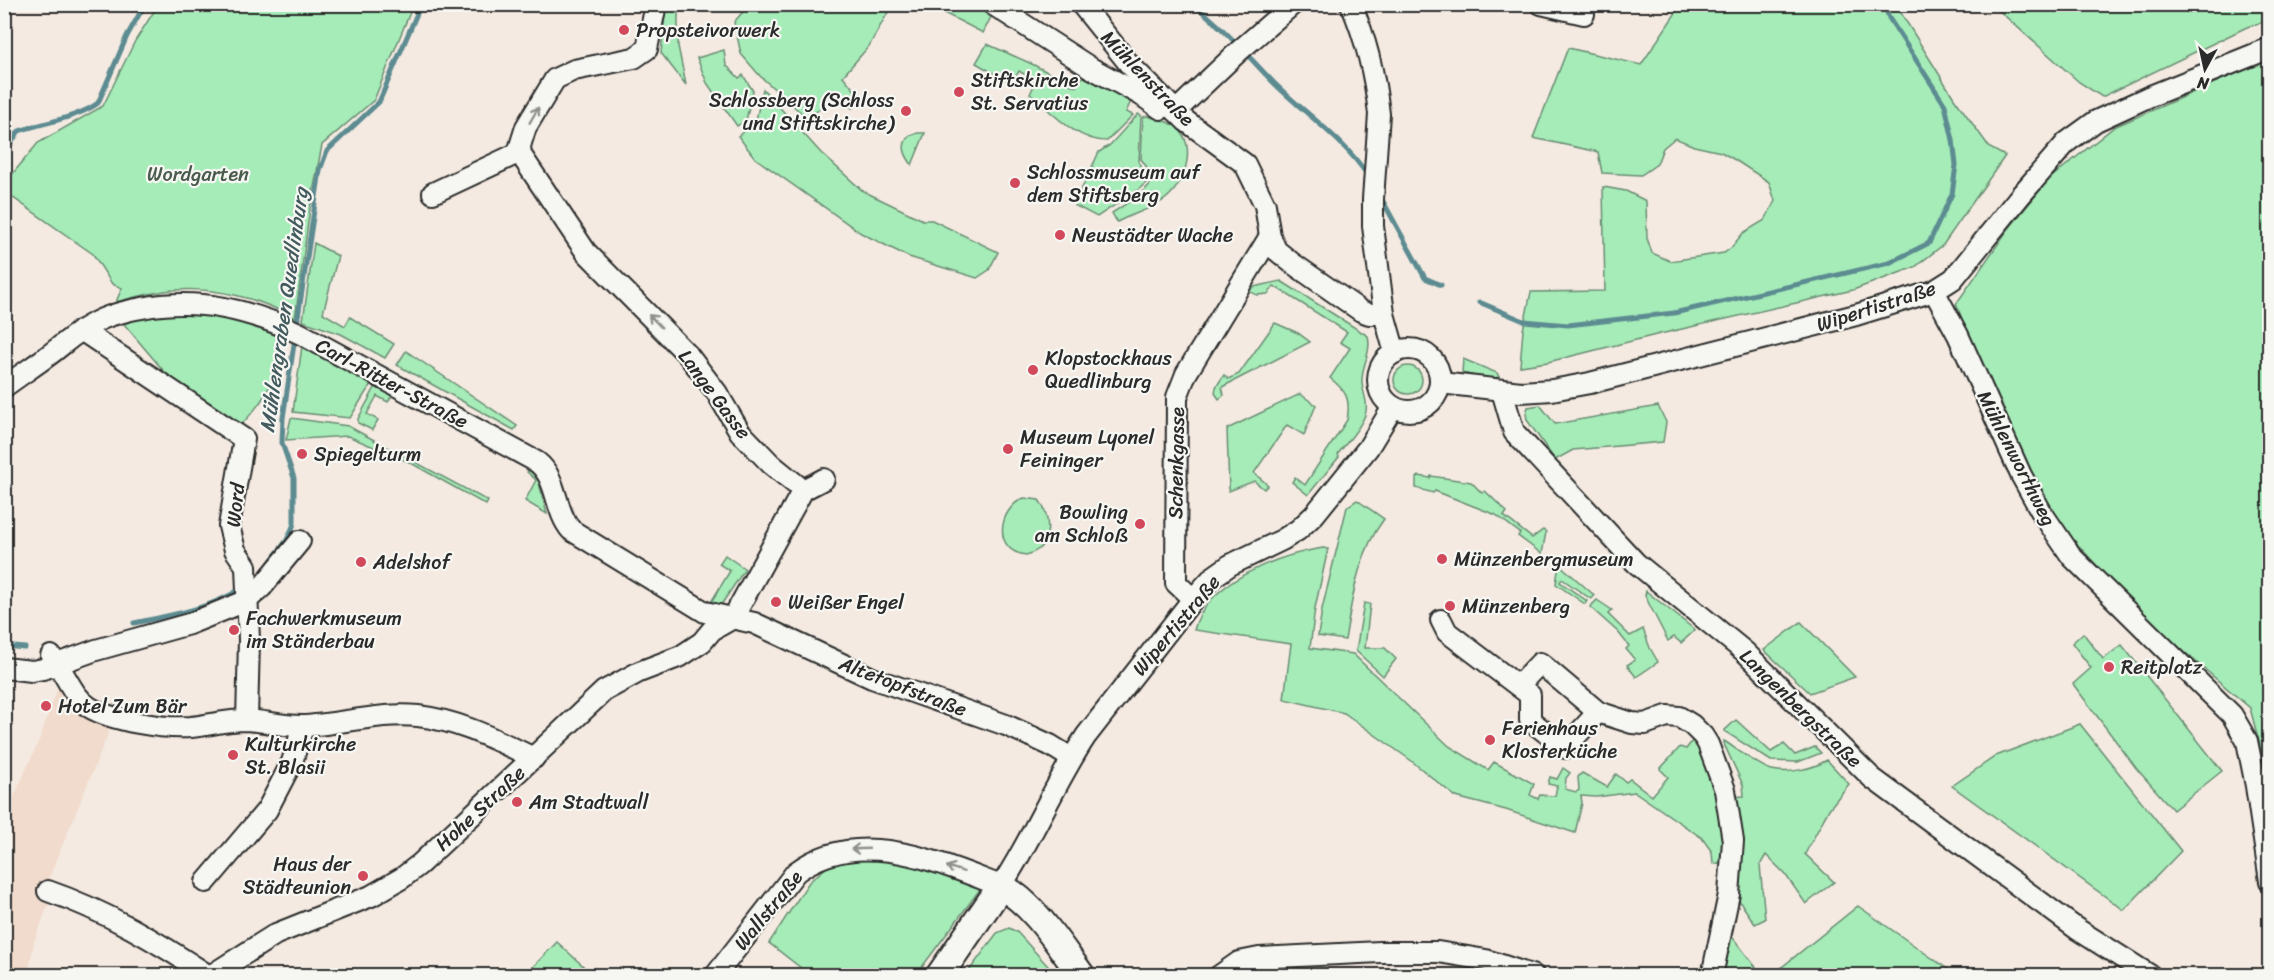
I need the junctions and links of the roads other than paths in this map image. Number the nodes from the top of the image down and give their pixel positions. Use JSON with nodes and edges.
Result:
{"nodes":[{"id":1,"x":656,"y":4,"type":"edge"},
{"id":2,"x":992,"y":4,"type":"edge"},
{"id":3,"x":1081,"y":4,"type":"edge"},
{"id":4,"x":1293,"y":4,"type":"edge"},
{"id":5,"x":1351,"y":4,"type":"edge"},
{"id":6,"x":1541,"y":4,"type":"edge"},
{"id":7,"x":1584,"y":14,"type":"dead end"},
{"id":8,"x":2270,"y":48,"type":"edge"},
{"id":9,"x":1181,"y":116,"type":"junction"},
{"id":10,"x":520,"y":152,"type":"junction"},
{"id":11,"x":433,"y":193,"type":"dead end"},
{"id":12,"x":1270,"y":236,"type":"junction"},
{"id":13,"x":1934,"y":291,"type":"junction"},
{"id":14,"x":1384,"y":314,"type":"junction"},
{"id":15,"x":81,"y":330,"type":"junction"},
{"id":16,"x":1395,"y":353,"type":"junction"},
{"id":17,"x":1440,"y":383,"type":"junction"},
{"id":18,"x":4,"y":387,"type":"edge"},
{"id":19,"x":1502,"y":391,"type":"junction"},
{"id":20,"x":1393,"y":407,"type":"junction"},
{"id":21,"x":824,"y":479,"type":"dead end"},
{"id":22,"x":803,"y":490,"type":"junction"},
{"id":23,"x":300,"y":541,"type":"dead end"},
{"id":24,"x":246,"y":591,"type":"junction"},
{"id":25,"x":1193,"y":599,"type":"junction"},
{"id":26,"x":733,"y":618,"type":"junction"},
{"id":27,"x":1441,"y":620,"type":"dead end"},
{"id":28,"x":55,"y":660,"type":"junction"},
{"id":29,"x":4,"y":668,"type":"edge"},
{"id":30,"x":1519,"y":685,"type":"junction"},
{"id":31,"x":1598,"y":712,"type":"junction"},
{"id":32,"x":247,"y":720,"type":"junction"},
{"id":33,"x":303,"y":726,"type":"junction"},
{"id":34,"x":534,"y":758,"type":"junction"},
{"id":35,"x":1071,"y":758,"type":"junction"},
{"id":36,"x":2270,"y":881,"type":"edge"},
{"id":37,"x":206,"y":882,"type":"dead end"},
{"id":38,"x":1001,"y":886,"type":"junction"},
{"id":39,"x":48,"y":891,"type":"dead end"},
{"id":40,"x":210,"y":975,"type":"edge"},
{"id":41,"x":715,"y":975,"type":"edge"},
{"id":42,"x":939,"y":975,"type":"edge"},
{"id":43,"x":1082,"y":975,"type":"edge"},
{"id":44,"x":1219,"y":975,"type":"edge"},
{"id":45,"x":1534,"y":975,"type":"edge"},
{"id":46,"x":1712,"y":975,"type":"edge"},
{"id":47,"x":2151,"y":975,"type":"edge"}],
"edges":[{"from":10,"to":1,"type":"street","one_way":true},
{"from":2,"to":9,"type":"street"},
{"from":3,"to":9,"type":"street","name":"Mühlenstraße"},
{"from":4,"to":9,"type":"street"},
{"from":5,"to":14,"type":"street"},
{"from":6,"to":7,"type":"street"},
{"from":8,"to":13,"type":"street","name":"Wipertistraße"},
{"from":9,"to":12,"type":"street","name":"Mühlenstraße"},
{"from":10,"to":11,"type":"street"},
{"from":22,"to":10,"type":"street","name":"Lange Gasse","one_way":true},
{"from":12,"to":14,"type":"street","name":"Mühlenstraße"},
{"from":12,"to":25,"type":"street","name":"Schenkgasse"},
{"from":13,"to":19,"type":"street","name":"Wipertistraße"},
{"from":13,"to":36,"type":"street","name":"Mühlenworthweg"},
{"from":14,"to":16,"type":"street"},
{"from":15,"to":18,"type":"street","name":"Carl-Ritter-Straße"},
{"from":15,"to":24,"type":"street","name":"Word"},
{"from":15,"to":26,"type":"street","name":"Carl-Ritter-Straße"},
{"from":16,"to":17,"type":"street"},
{"from":16,"to":20,"type":"street"},
{"from":17,"to":19,"type":"street","name":"Wipertistraße"},
{"from":17,"to":20,"type":"street"},
{"from":19,"to":47,"type":"street","name":"Langenbergstraße"},
{"from":20,"to":25,"type":"street","name":"Wipertistraße"},
{"from":21,"to":22,"type":"street"},
{"from":22,"to":26,"type":"street"},
{"from":23,"to":24,"type":"street"},
{"from":24,"to":28,"type":"street"},
{"from":24,"to":32,"type":"street"},
{"from":25,"to":35,"type":"street","name":"Wipertistraße"},
{"from":26,"to":34,"type":"street","name":"Hohe Straße"},
{"from":26,"to":35,"type":"street","name":"Altetopfstraße"},
{"from":27,"to":30,"type":"street"},
{"from":28,"to":29,"type":"street"},
{"from":28,"to":32,"type":"street"},
{"from":30,"to":31,"type":"street"},
{"from":30,"to":31,"type":"street"},
{"from":31,"to":46,"type":"street"},
{"from":32,"to":33,"type":"street"},
{"from":33,"to":34,"type":"street"},
{"from":33,"to":37,"type":"street"},
{"from":34,"to":40,"type":"street","name":"Hohe Straße"},
{"from":35,"to":38,"type":"street","name":"Wipertistraße"},
{"from":38,"to":41,"type":"street","name":"Wallstraße","one_way":true},
{"from":38,"to":42,"type":"main road"},
{"from":38,"to":43,"type":"main road"},
{"from":39,"to":40,"type":"street","name":"Hohe Straße"},
{"from":44,"to":45,"type":"street"}]}
